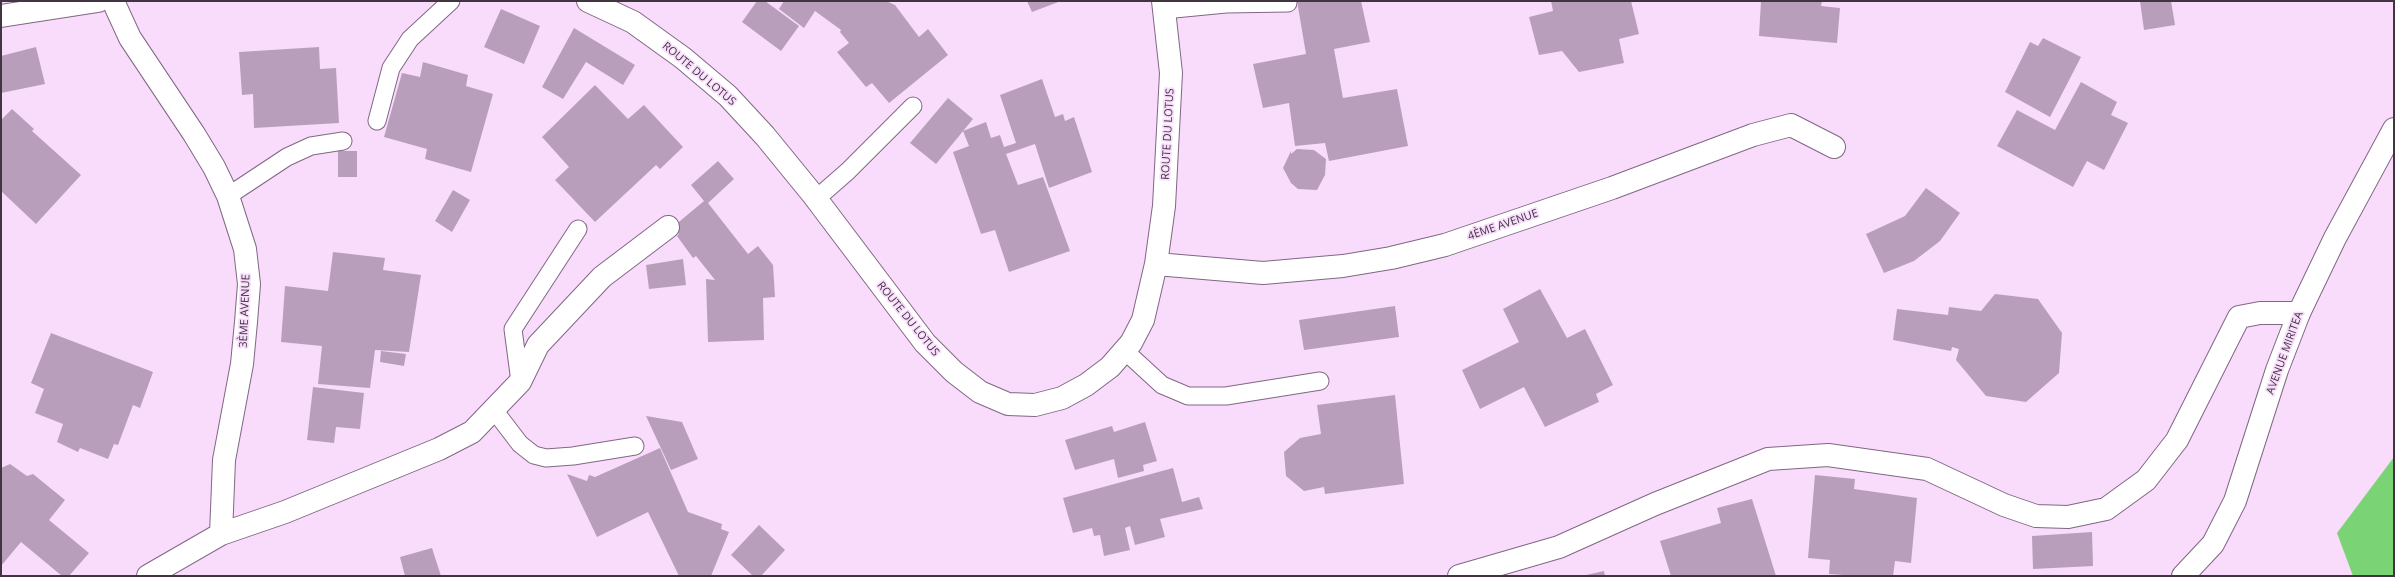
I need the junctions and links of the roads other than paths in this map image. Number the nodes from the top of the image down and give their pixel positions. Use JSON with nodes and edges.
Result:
{"nodes":[{"id":1,"x":113,"y":1,"type":"edge"},
{"id":2,"x":451,"y":1,"type":"edge"},
{"id":3,"x":588,"y":1,"type":"edge"},
{"id":4,"x":86,"y":2,"type":"edge"},
{"id":5,"x":1288,"y":3,"type":"dead end"},
{"id":6,"x":44,"y":5,"type":"edge"},
{"id":7,"x":1164,"y":5,"type":"edge"},
{"id":8,"x":1,"y":16,"type":"edge"},
{"id":9,"x":912,"y":106,"type":"dead end"},
{"id":10,"x":377,"y":121,"type":"dead end"},
{"id":11,"x":2394,"y":129,"type":"edge"},
{"id":12,"x":343,"y":141,"type":"dead end"},
{"id":13,"x":1834,"y":147,"type":"dead end"},
{"id":14,"x":228,"y":196,"type":"junction"},
{"id":15,"x":816,"y":199,"type":"junction"},
{"id":16,"x":668,"y":227,"type":"dead end"},
{"id":17,"x":578,"y":229,"type":"dead end"},
{"id":18,"x":1156,"y":264,"type":"junction"},
{"id":19,"x":2299,"y":313,"type":"junction"},
{"id":20,"x":1125,"y":351,"type":"junction"},
{"id":21,"x":1320,"y":381,"type":"dead end"},
{"id":22,"x":520,"y":382,"type":"junction"},
{"id":23,"x":494,"y":410,"type":"junction"},
{"id":24,"x":635,"y":446,"type":"dead end"},
{"id":25,"x":220,"y":534,"type":"junction"},
{"id":26,"x":161,"y":572,"type":"edge"},
{"id":27,"x":1458,"y":576,"type":"edge"},
{"id":28,"x":2183,"y":576,"type":"edge"}],
"edges":[{"from":1,"to":14,"type":"street","name":"3ÈME AVENUE"},
{"from":2,"to":10,"type":"lane"},
{"from":3,"to":15,"type":"street","name":"ROUTE DU LOTUS"},
{"from":4,"to":6,"type":"street"},
{"from":5,"to":7,"type":"lane"},
{"from":6,"to":8,"type":"street"},
{"from":7,"to":18,"type":"street","name":"ROUTE DU LOTUS"},
{"from":9,"to":15,"type":"lane"},
{"from":11,"to":19,"type":"street","name":"AVENUE MIRITEA"},
{"from":12,"to":14,"type":"lane"},
{"from":13,"to":18,"type":"street","name":"4ÈME AVENUE"},
{"from":14,"to":25,"type":"street","name":"3ÈME AVENUE"},
{"from":15,"to":20,"type":"street","name":"ROUTE DU LOTUS"},
{"from":16,"to":22,"type":"street"},
{"from":17,"to":22,"type":"lane"},
{"from":18,"to":20,"type":"street","name":"ROUTE DU LOTUS"},
{"from":19,"to":27,"type":"street"},
{"from":19,"to":28,"type":"street","name":"AVENUE MIRITEA"},
{"from":20,"to":21,"type":"lane"},
{"from":22,"to":23,"type":"street"},
{"from":23,"to":24,"type":"lane"},
{"from":23,"to":25,"type":"street"},
{"from":25,"to":26,"type":"street"}]}
